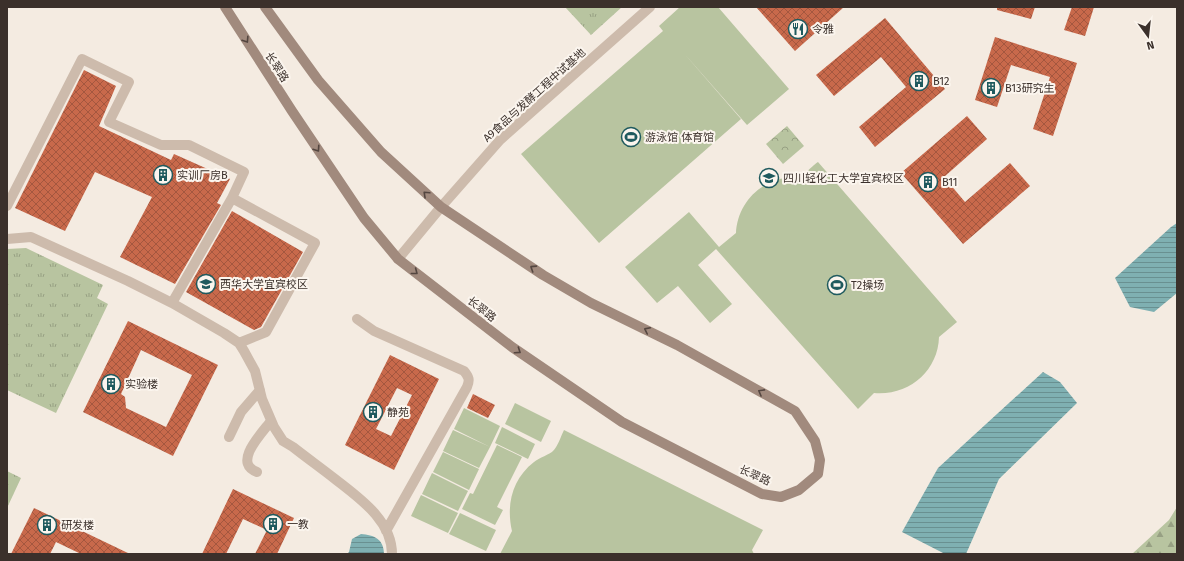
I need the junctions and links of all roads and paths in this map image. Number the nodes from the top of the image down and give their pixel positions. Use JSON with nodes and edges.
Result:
{"nodes":[{"id":1,"x":225,"y":7,"type":"edge"},
{"id":2,"x":265,"y":7,"type":"edge"},
{"id":3,"x":650,"y":7,"type":"edge"},
{"id":4,"x":232,"y":198,"type":"junction"},
{"id":5,"x":7,"y":206,"type":"edge"},
{"id":6,"x":441,"y":207,"type":"junction"},
{"id":7,"x":7,"y":238,"type":"edge"},
{"id":8,"x":398,"y":259,"type":"junction"},
{"id":9,"x":172,"y":303,"type":"junction"},
{"id":10,"x":357,"y":319,"type":"dead end"},
{"id":11,"x":239,"y":343,"type":"junction"},
{"id":12,"x":260,"y":390,"type":"junction"},
{"id":13,"x":271,"y":422,"type":"junction"},
{"id":14,"x":229,"y":437,"type":"dead end"},
{"id":15,"x":257,"y":472,"type":"dead end"},
{"id":16,"x":386,"y":531,"type":"junction"},
{"id":17,"x":392,"y":554,"type":"edge"}],
"edges":[{"from":1,"to":8,"type":"main road","name":"长翠路","one_way":true},
{"from":6,"to":2,"type":"main road","name":"长翠路","one_way":true},
{"from":3,"to":6,"type":"street","name":"A9食品与发酵工程中试基地"},
{"from":4,"to":5,"type":"street"},
{"from":4,"to":9,"type":"street"},
{"from":4,"to":11,"type":"street"},
{"from":6,"to":8,"type":"street","name":"A9食品与发酵工程中试基地"},
{"from":8,"to":6,"type":"main road","name":"长翠路","one_way":true},
{"from":7,"to":9,"type":"street"},
{"from":9,"to":11,"type":"street"},
{"from":10,"to":16,"type":"street"},
{"from":11,"to":12,"type":"street"},
{"from":12,"to":13,"type":"street"},
{"from":12,"to":14,"type":"street"},
{"from":13,"to":15,"type":"street"},
{"from":13,"to":16,"type":"street"},
{"from":16,"to":17,"type":"street"}]}
